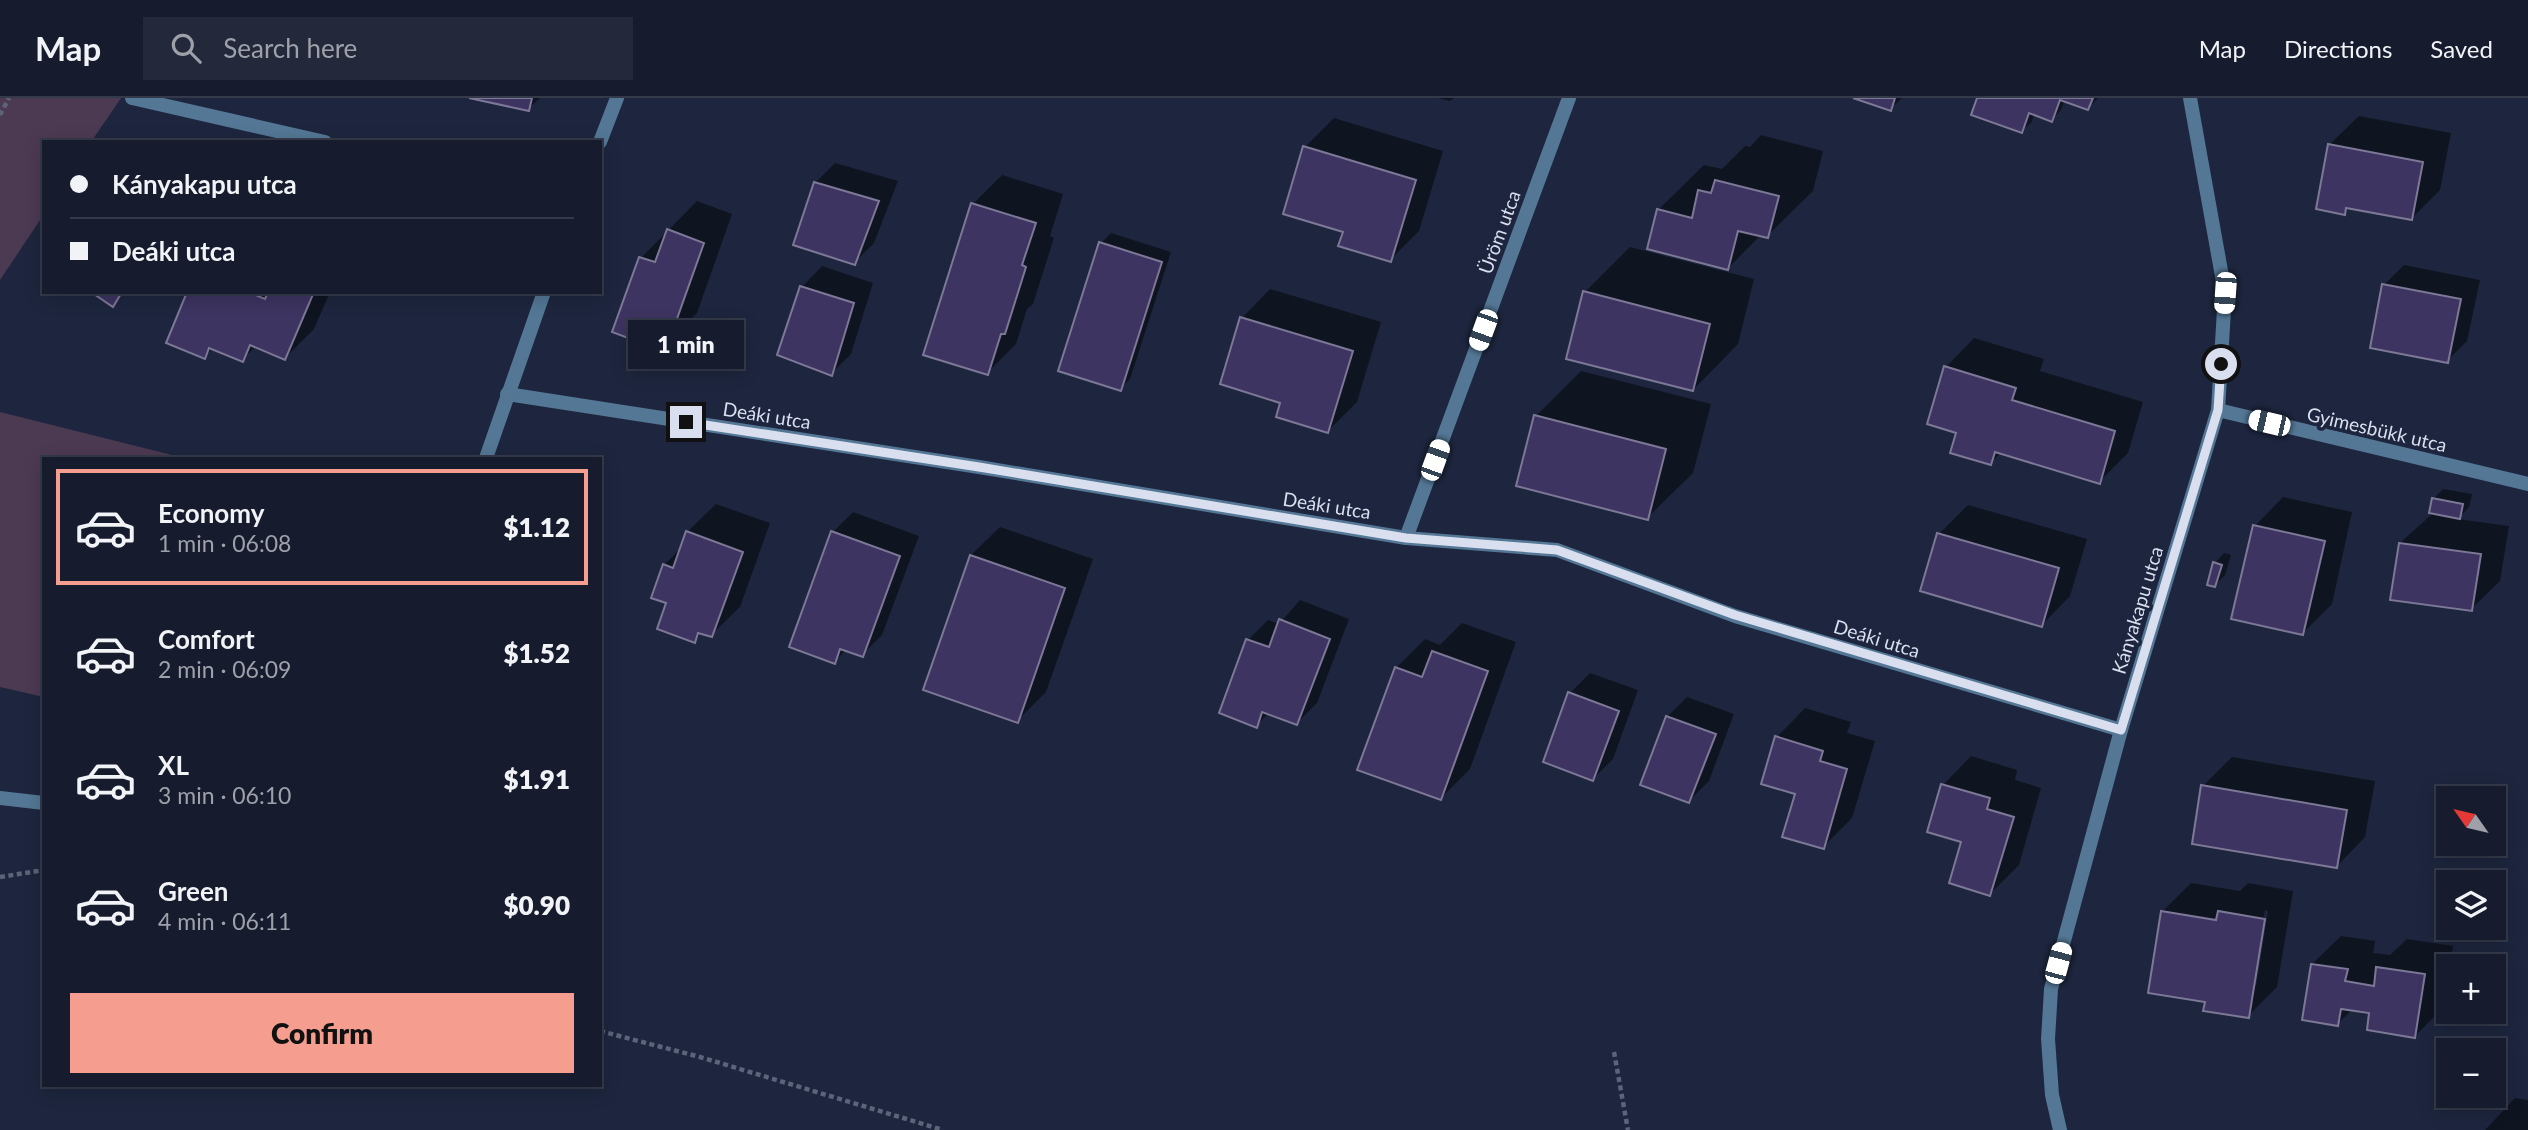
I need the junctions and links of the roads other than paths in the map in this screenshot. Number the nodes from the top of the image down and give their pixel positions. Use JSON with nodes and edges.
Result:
{"nodes":[{"id":1,"x":132,"y":98,"type":"edge"},
{"id":2,"x":617,"y":98,"type":"edge"},
{"id":3,"x":1569,"y":98,"type":"edge"},
{"id":4,"x":2190,"y":98,"type":"edge"},
{"id":5,"x":316,"y":140,"type":"edge"},
{"id":6,"x":601,"y":140,"type":"edge"},
{"id":7,"x":543,"y":294,"type":"edge"},
{"id":8,"x":507,"y":394,"type":"junction"},
{"id":9,"x":2218,"y":410,"type":"junction"},
{"id":10,"x":486,"y":457,"type":"edge"},
{"id":11,"x":2528,"y":484,"type":"edge"},
{"id":12,"x":1406,"y":538,"type":"junction"},
{"id":13,"x":2121,"y":730,"type":"junction"},
{"id":14,"x":0,"y":798,"type":"edge"},
{"id":15,"x":42,"y":803,"type":"edge"},
{"id":16,"x":2060,"y":1130,"type":"edge"}],
"edges":[{"from":1,"to":5,"type":"street"},
{"from":2,"to":6,"type":"street"},
{"from":3,"to":12,"type":"street","name":"Üröm utca"},
{"from":4,"to":9,"type":"street","name":"Kányakapu utca"},
{"from":7,"to":8,"type":"street"},
{"from":8,"to":10,"type":"street"},
{"from":8,"to":12,"type":"street","name":"Deáki utca"},
{"from":9,"to":11,"type":"street","name":"Gyimesbükk utca"},
{"from":9,"to":13,"type":"street","name":"Kányakapu utca"},
{"from":12,"to":13,"type":"street","name":"Deáki utca"},
{"from":13,"to":16,"type":"street","name":"Kányakapu utca"},
{"from":14,"to":15,"type":"street"}]}
